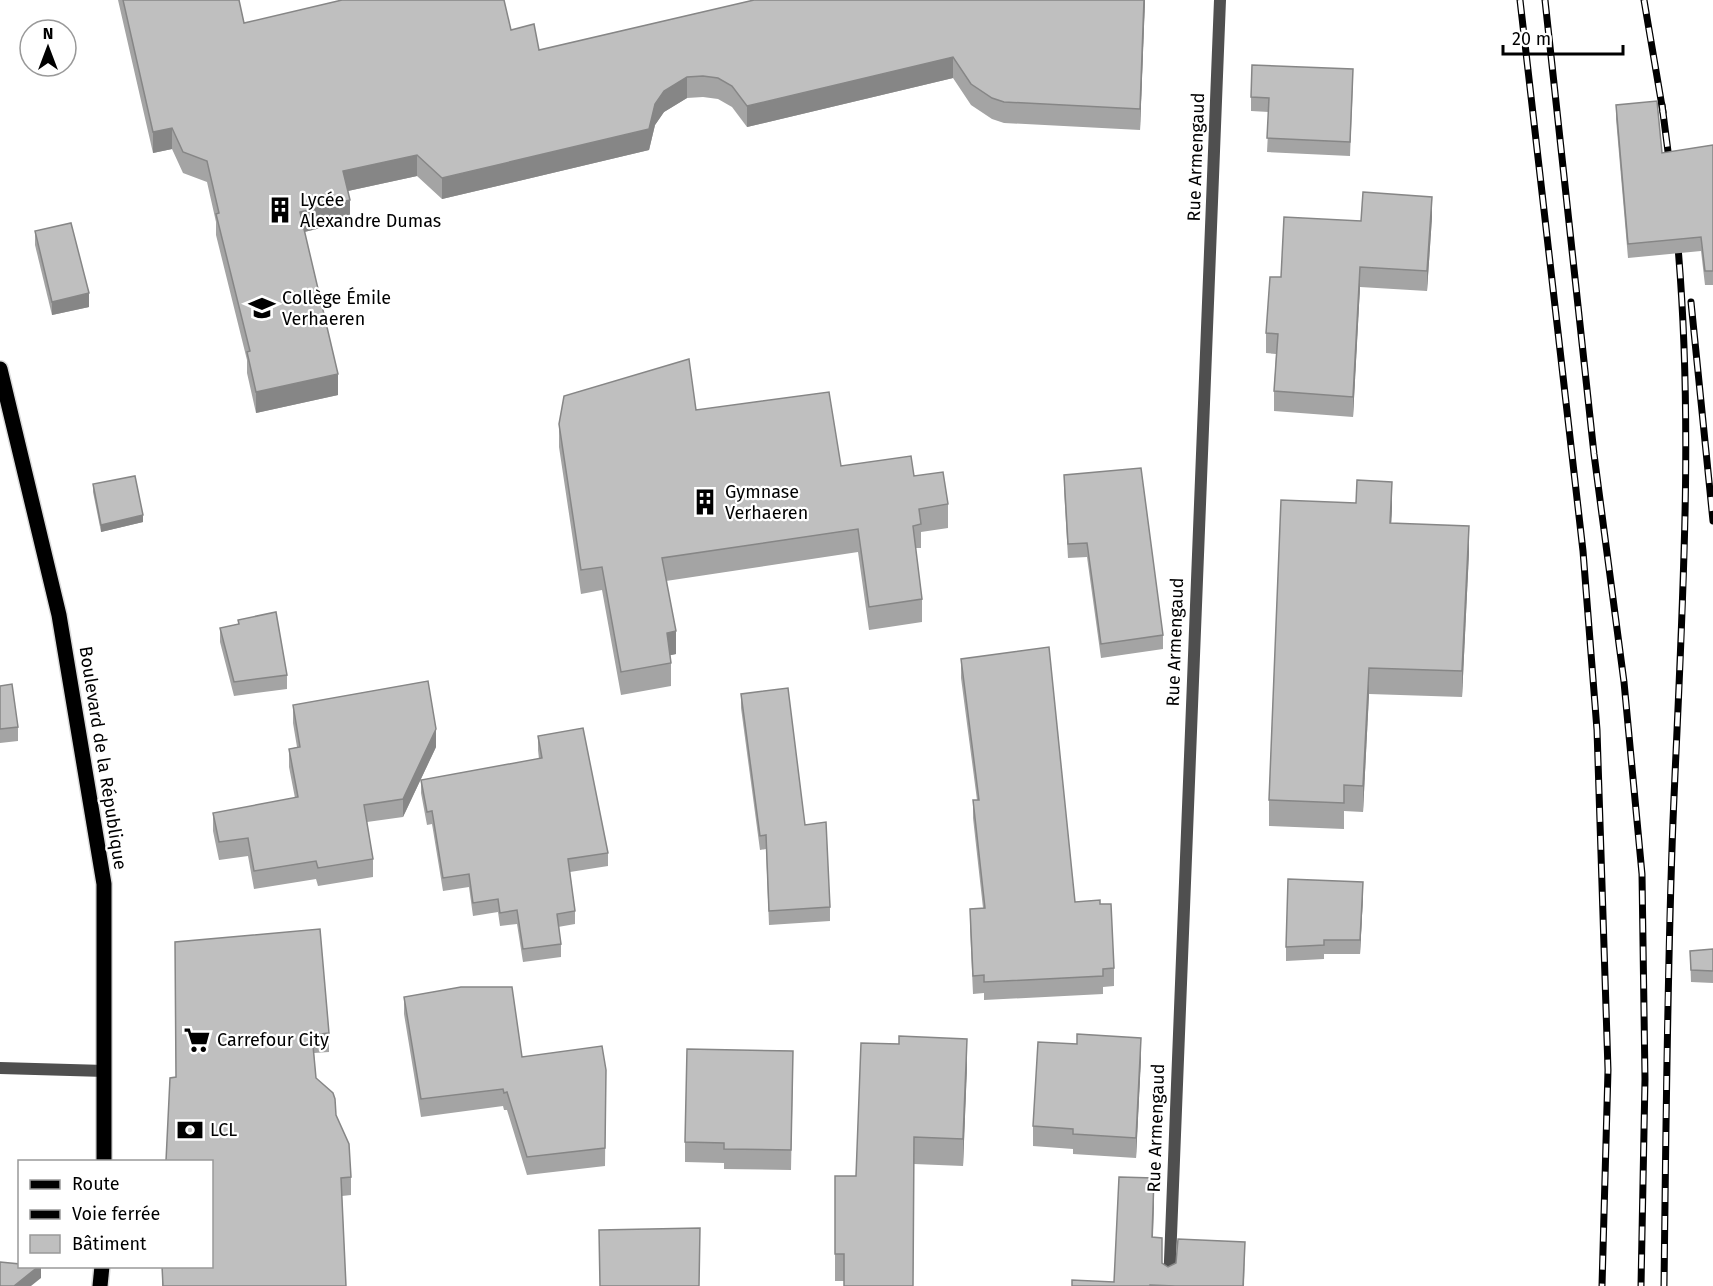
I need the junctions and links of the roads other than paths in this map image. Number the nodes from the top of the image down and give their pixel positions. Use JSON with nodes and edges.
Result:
{"nodes":[{"id":1,"x":1220,"y":0,"type":"edge"},
{"id":2,"x":0,"y":369,"type":"edge"},
{"id":3,"x":0,"y":1068,"type":"edge"},
{"id":4,"x":105,"y":1071,"type":"junction"},
{"id":5,"x":104,"y":1160,"type":"edge"},
{"id":6,"x":102,"y":1268,"type":"edge"},
{"id":7,"x":100,"y":1286,"type":"edge"},
{"id":8,"x":1168,"y":1286,"type":"edge"}],
"edges":[{"from":1,"to":8,"type":"street","name":"Rue Armengaud"},
{"from":2,"to":4,"type":"main road","name":"Boulevard de la République"},
{"from":3,"to":4,"type":"street"},
{"from":4,"to":5,"type":"main road","name":"Boulevard de la République"},
{"from":6,"to":7,"type":"main road"}]}
